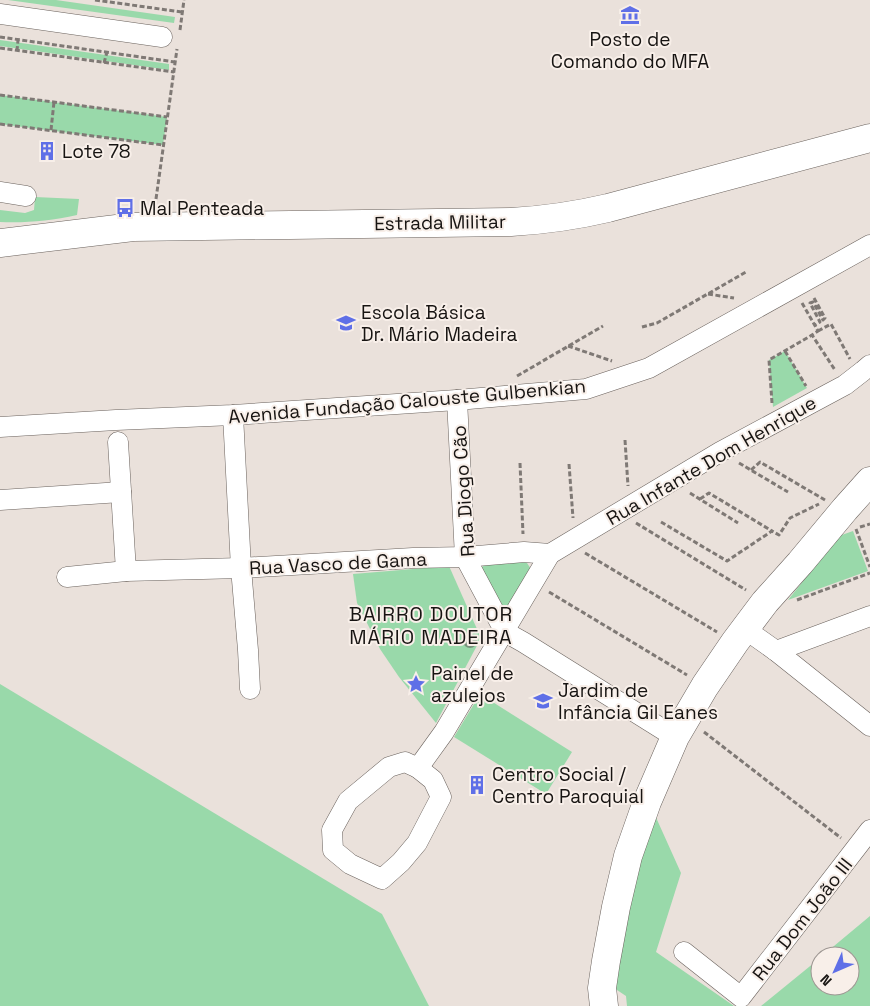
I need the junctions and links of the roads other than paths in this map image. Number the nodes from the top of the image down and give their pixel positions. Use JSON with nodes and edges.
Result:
{"nodes":[{"id":1,"x":0,"y":14,"type":"edge"},
{"id":2,"x":173,"y":39,"type":"road end"},
{"id":3,"x":870,"y":138,"type":"edge"},
{"id":4,"x":0,"y":192,"type":"edge"},
{"id":5,"x":26,"y":196,"type":"dead end"},
{"id":6,"x":1,"y":242,"type":"edge"},
{"id":7,"x":870,"y":245,"type":"edge"},
{"id":8,"x":867,"y":368,"type":"edge"},
{"id":9,"x":457,"y":400,"type":"junction"},
{"id":10,"x":232,"y":416,"type":"junction"},
{"id":11,"x":0,"y":427,"type":"edge"},
{"id":12,"x":118,"y":442,"type":"dead end"},
{"id":13,"x":870,"y":481,"type":"edge"},
{"id":14,"x":121,"y":492,"type":"junction"},
{"id":15,"x":0,"y":500,"type":"edge"},
{"id":16,"x":550,"y":554,"type":"junction"},
{"id":17,"x":465,"y":557,"type":"junction"},
{"id":18,"x":241,"y":568,"type":"junction"},
{"id":19,"x":126,"y":572,"type":"junction"},
{"id":20,"x":67,"y":577,"type":"dead end"},
{"id":21,"x":870,"y":616,"type":"edge"},
{"id":22,"x":505,"y":632,"type":"junction"},
{"id":23,"x":740,"y":636,"type":"junction"},
{"id":24,"x":776,"y":651,"type":"junction"},
{"id":25,"x":250,"y":689,"type":"dead end"},
{"id":26,"x":870,"y":726,"type":"edge"},
{"id":27,"x":675,"y":737,"type":"junction"},
{"id":28,"x":418,"y":768,"type":"junction"},
{"id":29,"x":870,"y":830,"type":"edge"},
{"id":30,"x":684,"y":952,"type":"dead end"},
{"id":31,"x":604,"y":1006,"type":"edge"}],
"edges":[{"from":1,"to":2,"type":"street"},
{"from":3,"to":6,"type":"street","name":"Estrada Militar"},
{"from":4,"to":5,"type":"street"},
{"from":7,"to":9,"type":"street","name":"Avenida Fundação Calouste Gulbenkian"},
{"from":8,"to":16,"type":"street","name":"Rua Infante Dom Henrique"},
{"from":9,"to":10,"type":"street","name":"Avenida Fundação Calouste Gulbenkian"},
{"from":9,"to":17,"type":"street","name":"Rua Diogo Cão"},
{"from":10,"to":11,"type":"street","name":"Avenida Fundação Calouste Gulbenkian"},
{"from":10,"to":18,"type":"street"},
{"from":12,"to":14,"type":"street"},
{"from":13,"to":23,"type":"street"},
{"from":14,"to":15,"type":"street"},
{"from":14,"to":19,"type":"street"},
{"from":16,"to":17,"type":"street","name":"Rua Vasco de Gama"},
{"from":16,"to":22,"type":"street"},
{"from":17,"to":18,"type":"street","name":"Rua Vasco de Gama"},
{"from":17,"to":22,"type":"street","name":"Rua Diogo Cão"},
{"from":18,"to":19,"type":"street","name":"Rua Vasco de Gama"},
{"from":18,"to":25,"type":"street"},
{"from":19,"to":20,"type":"street","name":"Rua Vasco de Gama"},
{"from":21,"to":24,"type":"street"},
{"from":22,"to":27,"type":"street"},
{"from":22,"to":28,"type":"street"},
{"from":23,"to":24,"type":"street"},
{"from":23,"to":27,"type":"street"},
{"from":24,"to":26,"type":"street"},
{"from":27,"to":31,"type":"street"},
{"from":28,"to":28,"type":"street"},
{"from":29,"to":30,"type":"street","name":"Rua Dom João III"}]}
